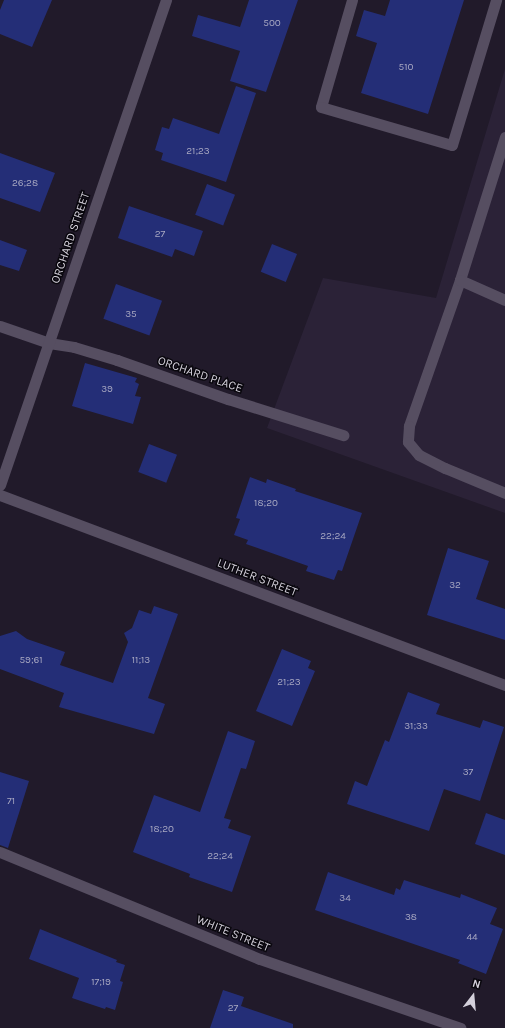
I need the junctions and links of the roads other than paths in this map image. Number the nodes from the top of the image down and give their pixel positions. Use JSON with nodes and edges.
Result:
{"nodes":[{"id":1,"x":166,"y":0,"type":"edge"},
{"id":2,"x":352,"y":0,"type":"edge"},
{"id":3,"x":496,"y":0,"type":"edge"},
{"id":4,"x":505,"y":138,"type":"edge"},
{"id":5,"x":460,"y":280,"type":"junction"},
{"id":6,"x":505,"y":300,"type":"edge"},
{"id":7,"x":0,"y":326,"type":"edge"},
{"id":8,"x":49,"y":342,"type":"junction"},
{"id":9,"x":343,"y":434,"type":"dead end"},
{"id":10,"x":0,"y":485,"type":"edge"},
{"id":11,"x":505,"y":493,"type":"edge"},
{"id":12,"x":0,"y":495,"type":"edge"},
{"id":13,"x":505,"y":685,"type":"edge"},
{"id":14,"x":0,"y":852,"type":"edge"},
{"id":15,"x":460,"y":1028,"type":"edge"}],
"edges":[{"from":1,"to":8,"type":"street","name":"ORCHARD STREET"},
{"from":2,"to":3,"type":"street"},
{"from":4,"to":5,"type":"street"},
{"from":5,"to":6,"type":"street"},
{"from":5,"to":11,"type":"street"},
{"from":7,"to":8,"type":"street","name":"ORCHARD PLACE"},
{"from":8,"to":9,"type":"street","name":"ORCHARD PLACE"},
{"from":8,"to":10,"type":"street","name":"ORCHARD STREET"},
{"from":12,"to":13,"type":"street","name":"LUTHER STREET"},
{"from":14,"to":15,"type":"street","name":"WHITE STREET"}]}
